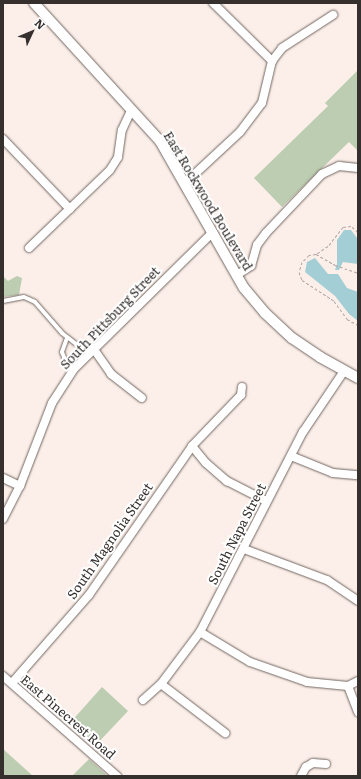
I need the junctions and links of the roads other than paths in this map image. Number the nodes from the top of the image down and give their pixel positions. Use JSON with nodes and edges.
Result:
{"nodes":[{"id":1,"x":34,"y":3,"type":"edge"},
{"id":2,"x":213,"y":3,"type":"edge"},
{"id":3,"x":333,"y":14,"type":"dead end"},
{"id":4,"x":272,"y":61,"type":"junction"},
{"id":5,"x":132,"y":109,"type":"junction"},
{"id":6,"x":3,"y":139,"type":"edge"},
{"id":7,"x":358,"y":168,"type":"edge"},
{"id":8,"x":184,"y":184,"type":"junction"},
{"id":9,"x":70,"y":209,"type":"junction"},
{"id":10,"x":212,"y":233,"type":"junction"},
{"id":11,"x":29,"y":248,"type":"dead end"},
{"id":12,"x":240,"y":272,"type":"junction"},
{"id":13,"x":3,"y":301,"type":"edge"},
{"id":14,"x":68,"y":338,"type":"junction"},
{"id":15,"x":91,"y":350,"type":"junction"},
{"id":16,"x":74,"y":369,"type":"junction"},
{"id":17,"x":344,"y":371,"type":"junction"},
{"id":18,"x":358,"y":378,"type":"edge"},
{"id":19,"x":242,"y":387,"type":"dead end"},
{"id":20,"x":142,"y":398,"type":"dead end"},
{"id":21,"x":192,"y":446,"type":"junction"},
{"id":22,"x":292,"y":456,"type":"junction"},
{"id":23,"x":358,"y":475,"type":"edge"},
{"id":24,"x":3,"y":478,"type":"edge"},
{"id":25,"x":20,"y":486,"type":"junction"},
{"id":26,"x":266,"y":501,"type":"junction"},
{"id":27,"x":3,"y":519,"type":"edge"},
{"id":28,"x":244,"y":549,"type":"junction"},
{"id":29,"x":358,"y":601,"type":"edge"},
{"id":30,"x":200,"y":632,"type":"junction"},
{"id":31,"x":3,"y":676,"type":"edge"},
{"id":32,"x":358,"y":681,"type":"edge"},
{"id":33,"x":12,"y":683,"type":"junction"},
{"id":34,"x":161,"y":684,"type":"junction"},
{"id":35,"x":348,"y":686,"type":"junction"},
{"id":36,"x":143,"y":700,"type":"dead end"},
{"id":37,"x":358,"y":712,"type":"edge"},
{"id":38,"x":226,"y":734,"type":"dead end"},
{"id":39,"x":326,"y":764,"type":"dead end"},
{"id":40,"x":117,"y":776,"type":"edge"},
{"id":41,"x":301,"y":776,"type":"edge"}],
"edges":[{"from":1,"to":5,"type":"street","name":"East Rockwood Boulevard"},
{"from":2,"to":4,"type":"street"},
{"from":3,"to":4,"type":"street"},
{"from":4,"to":8,"type":"street"},
{"from":5,"to":8,"type":"street","name":"East Rockwood Boulevard"},
{"from":5,"to":9,"type":"street"},
{"from":6,"to":9,"type":"street"},
{"from":7,"to":12,"type":"street"},
{"from":8,"to":10,"type":"street","name":"East Rockwood Boulevard"},
{"from":9,"to":11,"type":"street"},
{"from":10,"to":12,"type":"street","name":"East Rockwood Boulevard"},
{"from":10,"to":15,"type":"street","name":"South Pittsburg Street"},
{"from":12,"to":17,"type":"street","name":"East Rockwood Boulevard"},
{"from":13,"to":14,"type":"lane"},
{"from":14,"to":15,"type":"lane"},
{"from":14,"to":16,"type":"lane"},
{"from":15,"to":16,"type":"street","name":"South Pittsburg Street"},
{"from":15,"to":20,"type":"street"},
{"from":16,"to":25,"type":"street","name":"South Pittsburg Street"},
{"from":17,"to":18,"type":"street","name":"East Rockwood Boulevard"},
{"from":17,"to":22,"type":"street","name":"South Napa Street"},
{"from":19,"to":21,"type":"street","name":"South Magnolia Street"},
{"from":21,"to":26,"type":"street"},
{"from":21,"to":33,"type":"street","name":"South Magnolia Street"},
{"from":22,"to":23,"type":"street"},
{"from":22,"to":26,"type":"street","name":"South Napa Street"},
{"from":24,"to":25,"type":"street"},
{"from":25,"to":27,"type":"street","name":"South Pittsburg Street"},
{"from":26,"to":28,"type":"street","name":"South Napa Street"},
{"from":28,"to":29,"type":"street"},
{"from":28,"to":30,"type":"street","name":"South Napa Street"},
{"from":30,"to":34,"type":"street","name":"South Napa Street"},
{"from":30,"to":35,"type":"street"},
{"from":31,"to":33,"type":"street","name":"East Pinecrest Road"},
{"from":32,"to":35,"type":"street"},
{"from":33,"to":40,"type":"street","name":"East Pinecrest Road"},
{"from":34,"to":36,"type":"street","name":"South Napa Street"},
{"from":34,"to":38,"type":"street"},
{"from":35,"to":37,"type":"street"},
{"from":39,"to":41,"type":"street"}]}
